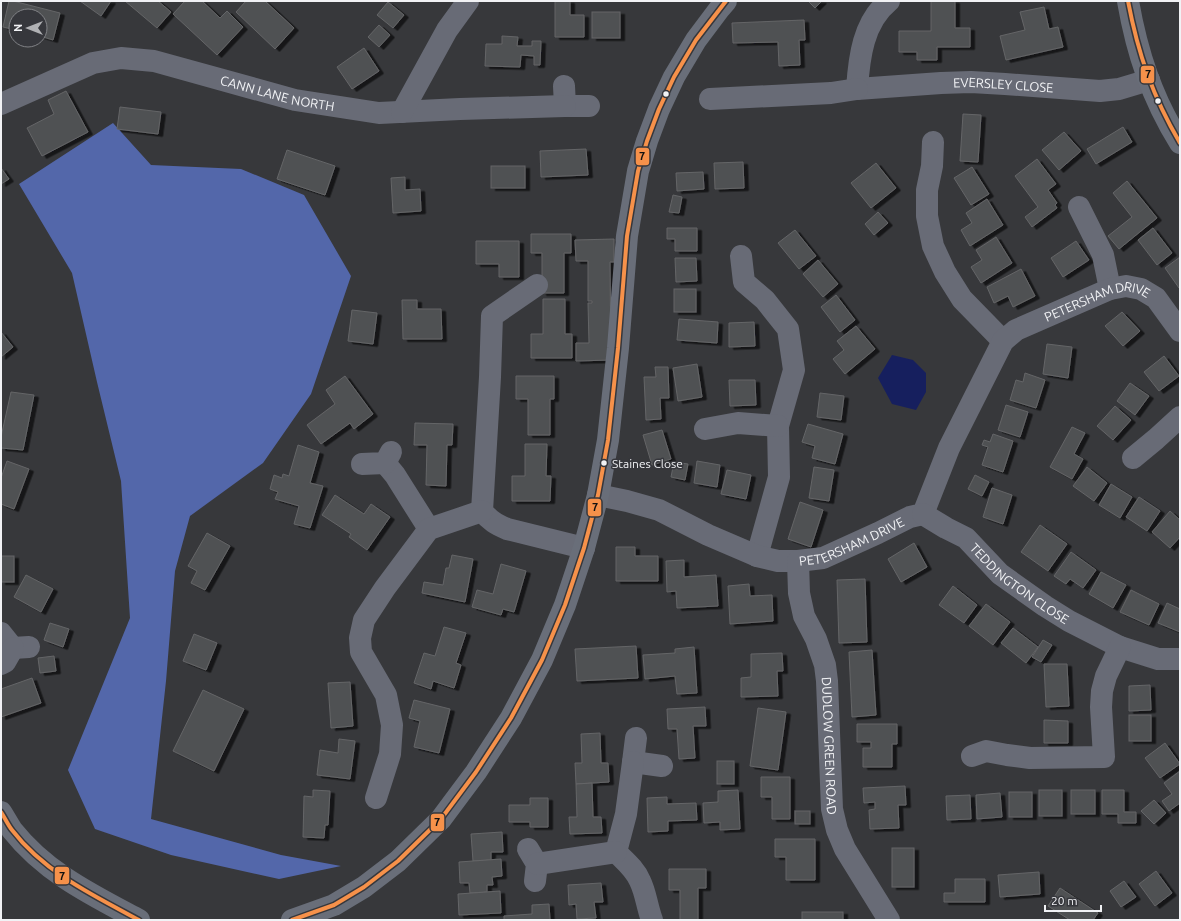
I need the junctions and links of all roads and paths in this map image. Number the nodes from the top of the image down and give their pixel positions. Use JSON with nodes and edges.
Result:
{"nodes":[{"id":1,"x":468,"y":1,"type":"edge"},
{"id":2,"x":726,"y":1,"type":"edge"},
{"id":3,"x":889,"y":1,"type":"edge"},
{"id":4,"x":1128,"y":1,"type":"edge"},
{"id":5,"x":1149,"y":80,"type":"junction"},
{"id":6,"x":857,"y":89,"type":"junction"},
{"id":7,"x":710,"y":99,"type":"dead end"},
{"id":8,"x":1,"y":104,"type":"edge"},
{"id":9,"x":589,"y":106,"type":"dead end"},
{"id":10,"x":402,"y":112,"type":"junction"},
{"id":11,"x":1178,"y":135,"type":"edge"},
{"id":12,"x":933,"y":142,"type":"dead end"},
{"id":13,"x":1079,"y":206,"type":"dead end"},
{"id":14,"x":741,"y":256,"type":"dead end"},
{"id":15,"x":536,"y":285,"type":"dead end"},
{"id":16,"x":1110,"y":289,"type":"junction"},
{"id":17,"x":1180,"y":331,"type":"edge"},
{"id":18,"x":1003,"y":341,"type":"junction"},
{"id":19,"x":1180,"y":417,"type":"edge"},
{"id":20,"x":778,"y":426,"type":"junction"},
{"id":21,"x":705,"y":429,"type":"dead end"},
{"id":22,"x":1133,"y":458,"type":"dead end"},
{"id":23,"x":362,"y":464,"type":"dead end"},
{"id":24,"x":598,"y":495,"type":"junction"},
{"id":25,"x":482,"y":510,"type":"junction"},
{"id":26,"x":923,"y":514,"type":"junction"},
{"id":27,"x":429,"y":529,"type":"junction"},
{"id":28,"x":584,"y":548,"type":"junction"},
{"id":29,"x":757,"y":556,"type":"junction"},
{"id":30,"x":798,"y":561,"type":"junction"},
{"id":31,"x":1120,"y":647,"type":"junction"},
{"id":32,"x":1180,"y":659,"type":"edge"},
{"id":33,"x":636,"y":738,"type":"dead end"},
{"id":34,"x":971,"y":757,"type":"dead end"},
{"id":35,"x":633,"y":762,"type":"junction"},
{"id":36,"x":662,"y":766,"type":"dead end"},
{"id":37,"x":376,"y":798,"type":"dead end"},
{"id":38,"x":1,"y":812,"type":"edge"},
{"id":39,"x":616,"y":852,"type":"junction"},
{"id":40,"x":533,"y":865,"type":"dead end"},
{"id":41,"x":139,"y":920,"type":"edge"},
{"id":42,"x":292,"y":920,"type":"edge"},
{"id":43,"x":652,"y":920,"type":"edge"},
{"id":44,"x":889,"y":920,"type":"edge"}],
"edges":[{"from":1,"to":10,"type":"street"},
{"from":2,"to":24,"type":"street"},
{"from":3,"to":6,"type":"street"},
{"from":4,"to":5,"type":"street"},
{"from":5,"to":6,"type":"street","name":"EVERSLEY CLOSE"},
{"from":5,"to":11,"type":"street"},
{"from":6,"to":7,"type":"street","name":"EVERSLEY CLOSE"},
{"from":8,"to":10,"type":"street","name":"CANN LANE NORTH"},
{"from":9,"to":10,"type":"street","name":"CANN LANE NORTH"},
{"from":12,"to":18,"type":"street"},
{"from":13,"to":16,"type":"street"},
{"from":14,"to":20,"type":"street"},
{"from":15,"to":25,"type":"street"},
{"from":16,"to":17,"type":"street","name":"PETERSHAM DRIVE"},
{"from":16,"to":18,"type":"street","name":"PETERSHAM DRIVE"},
{"from":18,"to":26,"type":"street","name":"PETERSHAM DRIVE"},
{"from":19,"to":22,"type":"street"},
{"from":20,"to":21,"type":"street"},
{"from":20,"to":29,"type":"street"},
{"from":23,"to":27,"type":"street"},
{"from":24,"to":28,"type":"street"},
{"from":24,"to":29,"type":"street","name":"PETERSHAM DRIVE"},
{"from":25,"to":27,"type":"street"},
{"from":25,"to":28,"type":"street"},
{"from":26,"to":30,"type":"street","name":"PETERSHAM DRIVE"},
{"from":26,"to":31,"type":"street","name":"TEDDINGTON CLOSE"},
{"from":27,"to":37,"type":"street"},
{"from":28,"to":42,"type":"street"},
{"from":29,"to":30,"type":"street","name":"PETERSHAM DRIVE"},
{"from":30,"to":44,"type":"street","name":"DUDLOW GREEN ROAD"},
{"from":31,"to":32,"type":"street","name":"TEDDINGTON CLOSE"},
{"from":31,"to":34,"type":"street"},
{"from":33,"to":35,"type":"street"},
{"from":35,"to":36,"type":"street"},
{"from":35,"to":39,"type":"street"},
{"from":38,"to":41,"type":"street"},
{"from":39,"to":40,"type":"street"},
{"from":39,"to":43,"type":"street"}]}
